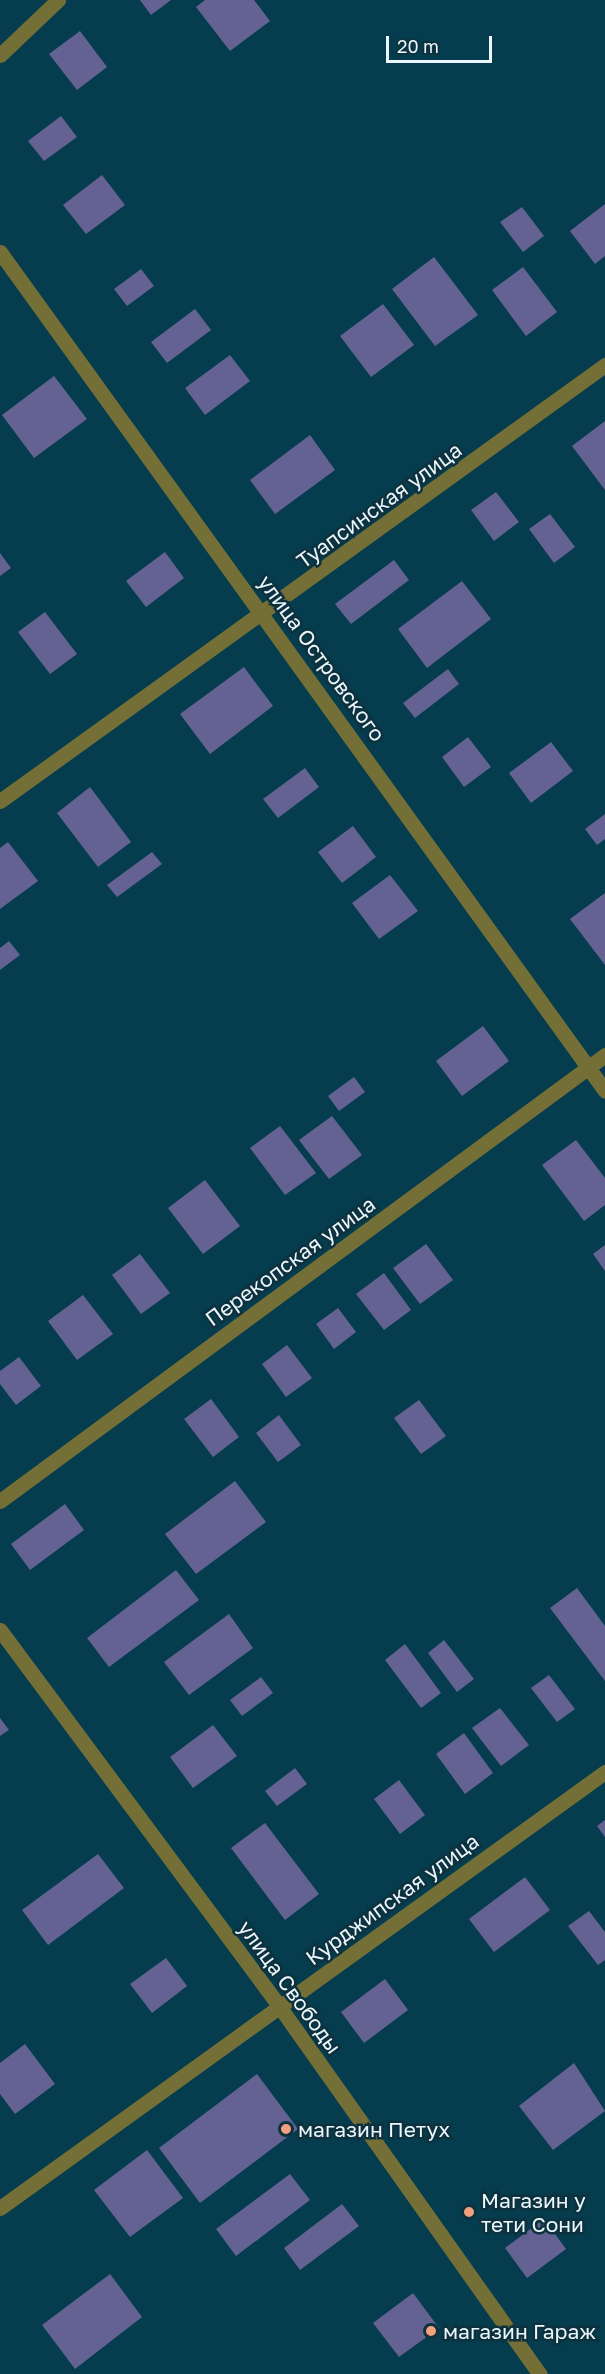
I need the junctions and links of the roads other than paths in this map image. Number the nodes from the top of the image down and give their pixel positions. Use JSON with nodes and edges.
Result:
{"nodes":[{"id":1,"x":58,"y":0,"type":"edge"},
{"id":2,"x":0,"y":55,"type":"edge"},
{"id":3,"x":0,"y":252,"type":"edge"},
{"id":4,"x":605,"y":365,"type":"edge"},
{"id":5,"x":266,"y":614,"type":"junction"},
{"id":6,"x":0,"y":801,"type":"edge"},
{"id":7,"x":605,"y":1055,"type":"edge"},
{"id":8,"x":588,"y":1068,"type":"junction"},
{"id":9,"x":605,"y":1091,"type":"edge"},
{"id":10,"x":0,"y":1501,"type":"edge"},
{"id":11,"x":0,"y":1630,"type":"edge"},
{"id":12,"x":605,"y":1772,"type":"edge"},
{"id":13,"x":279,"y":2006,"type":"junction"},
{"id":14,"x":0,"y":2208,"type":"edge"},
{"id":15,"x":540,"y":2374,"type":"edge"}],
"edges":[{"from":1,"to":2,"type":"street"},
{"from":3,"to":5,"type":"street","name":"улица Островского"},
{"from":4,"to":5,"type":"street","name":"Туапсинская улица"},
{"from":5,"to":6,"type":"street","name":"Туапсинская улица"},
{"from":5,"to":8,"type":"street","name":"улица Островского"},
{"from":7,"to":8,"type":"street","name":"Перекопская улица"},
{"from":8,"to":9,"type":"street","name":"улица Островского"},
{"from":8,"to":10,"type":"street","name":"Перекопская улица"},
{"from":11,"to":13,"type":"street","name":"улица Свободы"},
{"from":12,"to":13,"type":"street","name":"Курджипская улица"},
{"from":13,"to":14,"type":"street","name":"Курджипская улица"},
{"from":13,"to":15,"type":"street","name":"улица Свободы"}]}
